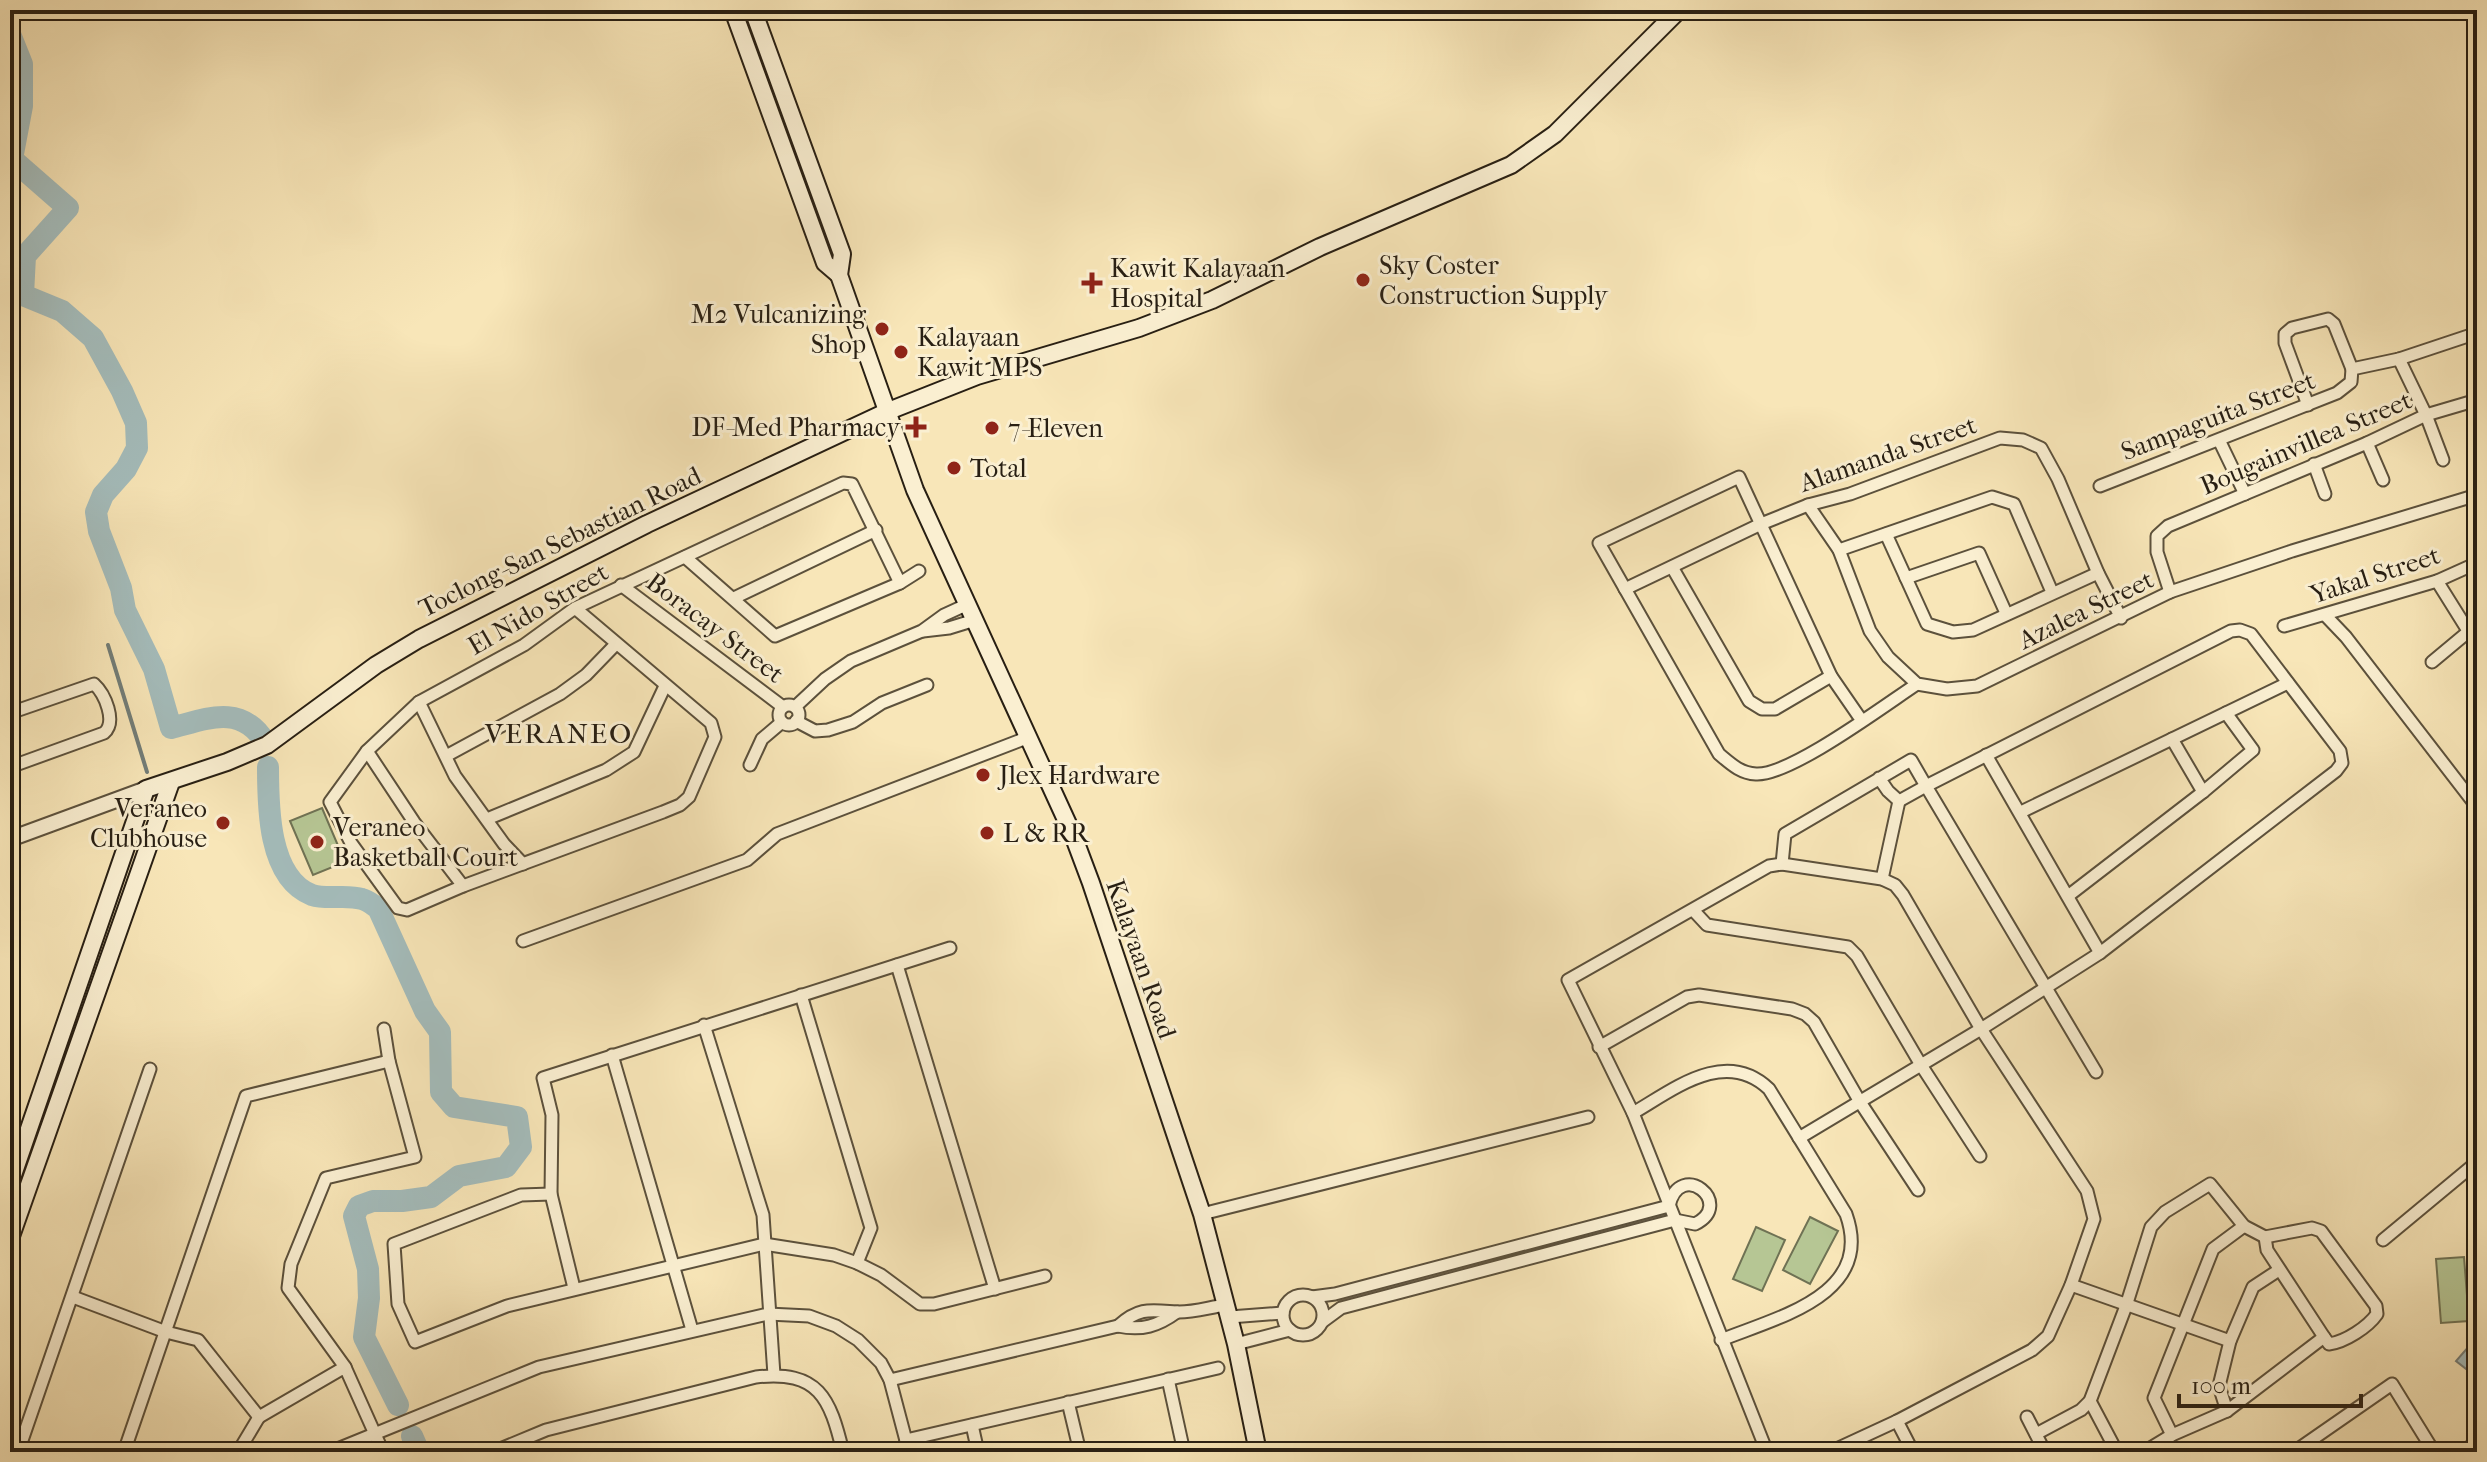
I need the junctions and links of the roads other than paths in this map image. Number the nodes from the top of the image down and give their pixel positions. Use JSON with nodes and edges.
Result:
{"nodes":[{"id":1,"x":733,"y":10,"type":"edge"},
{"id":2,"x":753,"y":10,"type":"edge"},
{"id":3,"x":1679,"y":10,"type":"edge"},
{"id":4,"x":839,"y":275,"type":"junction"},
{"id":5,"x":2477,"y":333,"type":"edge"},
{"id":6,"x":2399,"y":359,"type":"junction"},
{"id":7,"x":2352,"y":369,"type":"junction"},
{"id":8,"x":2477,"y":400,"type":"edge"},
{"id":9,"x":2308,"y":405,"type":"junction"},
{"id":10,"x":886,"y":412,"type":"junction"},
{"id":11,"x":2426,"y":415,"type":"junction"},
{"id":12,"x":2219,"y":440,"type":"junction"},
{"id":13,"x":2367,"y":443,"type":"junction"},
{"id":14,"x":2443,"y":460,"type":"dead end"},
{"id":15,"x":2314,"y":464,"type":"junction"},
{"id":16,"x":2383,"y":480,"type":"dead end"},
{"id":17,"x":2100,"y":486,"type":"dead end"},
{"id":18,"x":2245,"y":494,"type":"junction"},
{"id":19,"x":2325,"y":494,"type":"dead end"},
{"id":20,"x":2477,"y":495,"type":"edge"},
{"id":21,"x":1808,"y":505,"type":"junction"},
{"id":22,"x":1761,"y":524,"type":"junction"},
{"id":23,"x":876,"y":530,"type":"junction"},
{"id":24,"x":1886,"y":534,"type":"junction"},
{"id":25,"x":1839,"y":550,"type":"junction"},
{"id":26,"x":685,"y":557,"type":"junction"},
{"id":27,"x":2477,"y":563,"type":"edge"},
{"id":28,"x":1672,"y":567,"type":"junction"},
{"id":29,"x":919,"y":571,"type":"dead end"},
{"id":30,"x":2098,"y":573,"type":"junction"},
{"id":31,"x":1906,"y":578,"type":"junction"},
{"id":32,"x":2437,"y":581,"type":"junction"},
{"id":33,"x":900,"y":583,"type":"junction"},
{"id":34,"x":621,"y":585,"type":"junction"},
{"id":35,"x":1625,"y":589,"type":"junction"},
{"id":36,"x":2052,"y":592,"type":"junction"},
{"id":37,"x":2170,"y":592,"type":"junction"},
{"id":38,"x":734,"y":598,"type":"junction"},
{"id":39,"x":968,"y":604,"type":"junction"},
{"id":40,"x":575,"y":608,"type":"junction"},
{"id":41,"x":2006,"y":613,"type":"junction"},
{"id":42,"x":2325,"y":615,"type":"junction"},
{"id":43,"x":2121,"y":618,"type":"junction"},
{"id":44,"x":975,"y":620,"type":"junction"},
{"id":45,"x":2284,"y":626,"type":"dead end"},
{"id":46,"x":922,"y":631,"type":"junction"},
{"id":47,"x":2468,"y":632,"type":"junction"},
{"id":48,"x":616,"y":644,"type":"junction"},
{"id":49,"x":2477,"y":645,"type":"edge"},
{"id":50,"x":2432,"y":662,"type":"dead end"},
{"id":51,"x":1831,"y":676,"type":"junction"},
{"id":52,"x":2288,"y":683,"type":"junction"},
{"id":53,"x":1917,"y":684,"type":"junction"},
{"id":54,"x":927,"y":685,"type":"dead end"},
{"id":55,"x":665,"y":686,"type":"junction"},
{"id":56,"x":419,"y":702,"type":"junction"},
{"id":57,"x":789,"y":707,"type":"junction"},
{"id":58,"x":10,"y":713,"type":"edge"},
{"id":59,"x":2226,"y":713,"type":"junction"},
{"id":60,"x":796,"y":721,"type":"junction"},
{"id":61,"x":1862,"y":721,"type":"junction"},
{"id":62,"x":782,"y":722,"type":"junction"},
{"id":63,"x":1029,"y":737,"type":"junction"},
{"id":64,"x":2172,"y":739,"type":"junction"},
{"id":65,"x":367,"y":751,"type":"junction"},
{"id":66,"x":1986,"y":755,"type":"junction"},
{"id":67,"x":446,"y":756,"type":"junction"},
{"id":68,"x":750,"y":765,"type":"dead end"},
{"id":69,"x":10,"y":767,"type":"edge"},
{"id":70,"x":1879,"y":778,"type":"junction"},
{"id":71,"x":171,"y":782,"type":"junction"},
{"id":72,"x":1926,"y":786,"type":"junction"},
{"id":73,"x":146,"y":789,"type":"junction"},
{"id":74,"x":2203,"y":792,"type":"junction"},
{"id":75,"x":1899,"y":801,"type":"junction"},
{"id":76,"x":2477,"y":807,"type":"edge"},
{"id":77,"x":2021,"y":812,"type":"junction"},
{"id":78,"x":487,"y":819,"type":"junction"},
{"id":79,"x":10,"y":839,"type":"edge"},
{"id":80,"x":523,"y":864,"type":"junction"},
{"id":81,"x":1782,"y":864,"type":"junction"},
{"id":82,"x":1882,"y":879,"type":"junction"},
{"id":83,"x":463,"y":886,"type":"junction"},
{"id":84,"x":2068,"y":896,"type":"junction"},
{"id":85,"x":1693,"y":910,"type":"junction"},
{"id":86,"x":523,"y":941,"type":"dead end"},
{"id":87,"x":950,"y":948,"type":"dead end"},
{"id":88,"x":2100,"y":953,"type":"junction"},
{"id":89,"x":897,"y":965,"type":"junction"},
{"id":90,"x":2043,"y":988,"type":"junction"},
{"id":91,"x":801,"y":995,"type":"junction"},
{"id":92,"x":704,"y":1025,"type":"junction"},
{"id":93,"x":384,"y":1029,"type":"dead end"},
{"id":94,"x":1981,"y":1029,"type":"junction"},
{"id":95,"x":1599,"y":1047,"type":"junction"},
{"id":96,"x":612,"y":1055,"type":"junction"},
{"id":97,"x":389,"y":1061,"type":"junction"},
{"id":98,"x":1921,"y":1065,"type":"junction"},
{"id":99,"x":150,"y":1069,"type":"dead end"},
{"id":100,"x":2096,"y":1072,"type":"dead end"},
{"id":101,"x":43,"y":1091,"type":"junction"},
{"id":102,"x":60,"y":1096,"type":"junction"},
{"id":103,"x":1860,"y":1102,"type":"junction"},
{"id":104,"x":1633,"y":1113,"type":"junction"},
{"id":105,"x":1588,"y":1117,"type":"dead end"},
{"id":106,"x":1799,"y":1138,"type":"junction"},
{"id":107,"x":1980,"y":1156,"type":"dead end"},
{"id":108,"x":2477,"y":1162,"type":"edge"},
{"id":109,"x":10,"y":1184,"type":"edge"},
{"id":110,"x":1918,"y":1190,"type":"dead end"},
{"id":111,"x":551,"y":1194,"type":"junction"},
{"id":112,"x":1669,"y":1206,"type":"junction"},
{"id":113,"x":1202,"y":1214,"type":"junction"},
{"id":114,"x":1675,"y":1220,"type":"junction"},
{"id":115,"x":2244,"y":1226,"type":"junction"},
{"id":116,"x":2265,"y":1237,"type":"junction"},
{"id":117,"x":10,"y":1239,"type":"edge"},
{"id":118,"x":2383,"y":1240,"type":"dead end"},
{"id":119,"x":764,"y":1244,"type":"junction"},
{"id":120,"x":857,"y":1263,"type":"junction"},
{"id":121,"x":674,"y":1265,"type":"junction"},
{"id":122,"x":2279,"y":1270,"type":"junction"},
{"id":123,"x":1045,"y":1276,"type":"dead end"},
{"id":124,"x":2071,"y":1285,"type":"junction"},
{"id":125,"x":574,"y":1288,"type":"junction"},
{"id":126,"x":995,"y":1289,"type":"junction"},
{"id":127,"x":73,"y":1297,"type":"junction"},
{"id":128,"x":1312,"y":1297,"type":"junction"},
{"id":129,"x":2126,"y":1306,"type":"junction"},
{"id":130,"x":1228,"y":1311,"type":"junction"},
{"id":131,"x":1283,"y":1313,"type":"junction"},
{"id":132,"x":768,"y":1314,"type":"junction"},
{"id":133,"x":1322,"y":1322,"type":"junction"},
{"id":134,"x":2182,"y":1325,"type":"junction"},
{"id":135,"x":692,"y":1330,"type":"junction"},
{"id":136,"x":1290,"y":1330,"type":"junction"},
{"id":137,"x":166,"y":1332,"type":"junction"},
{"id":138,"x":2324,"y":1337,"type":"junction"},
{"id":139,"x":1721,"y":1340,"type":"junction"},
{"id":140,"x":2230,"y":1341,"type":"junction"},
{"id":141,"x":1236,"y":1344,"type":"junction"},
{"id":142,"x":345,"y":1367,"type":"junction"},
{"id":143,"x":1218,"y":1368,"type":"dead end"},
{"id":144,"x":774,"y":1375,"type":"junction"},
{"id":145,"x":1168,"y":1379,"type":"junction"},
{"id":146,"x":890,"y":1380,"type":"junction"},
{"id":147,"x":2090,"y":1401,"type":"junction"},
{"id":148,"x":1068,"y":1402,"type":"junction"},
{"id":149,"x":2227,"y":1411,"type":"junction"},
{"id":150,"x":259,"y":1417,"type":"junction"},
{"id":151,"x":2027,"y":1417,"type":"dead end"},
{"id":152,"x":1897,"y":1421,"type":"junction"},
{"id":153,"x":972,"y":1425,"type":"junction"},
{"id":154,"x":377,"y":1433,"type":"junction"},
{"id":155,"x":2036,"y":1434,"type":"junction"},
{"id":156,"x":2172,"y":1435,"type":"junction"},
{"id":157,"x":2477,"y":1442,"type":"edge"},
{"id":158,"x":908,"y":1446,"type":"edge"},
{"id":159,"x":18,"y":1452,"type":"edge"},
{"id":160,"x":124,"y":1452,"type":"edge"},
{"id":161,"x":238,"y":1452,"type":"edge"},
{"id":162,"x":330,"y":1452,"type":"edge"},
{"id":163,"x":383,"y":1452,"type":"edge"},
{"id":164,"x":493,"y":1452,"type":"edge"},
{"id":165,"x":843,"y":1452,"type":"edge"},
{"id":166,"x":978,"y":1452,"type":"edge"},
{"id":167,"x":1080,"y":1452,"type":"edge"},
{"id":168,"x":1184,"y":1452,"type":"edge"},
{"id":169,"x":1258,"y":1452,"type":"edge"},
{"id":170,"x":1767,"y":1452,"type":"edge"},
{"id":171,"x":1830,"y":1452,"type":"edge"},
{"id":172,"x":1913,"y":1452,"type":"edge"},
{"id":173,"x":2045,"y":1452,"type":"edge"},
{"id":174,"x":2117,"y":1452,"type":"edge"},
{"id":175,"x":2144,"y":1452,"type":"edge"},
{"id":176,"x":2294,"y":1452,"type":"edge"},
{"id":177,"x":2434,"y":1452,"type":"edge"},
{"id":178,"x":2462,"y":1452,"type":"edge"}],
"edges":[{"from":1,"to":4,"type":"main road"},
{"from":2,"to":4,"type":"main road"},
{"from":3,"to":10,"type":"main road","name":"Toclong-San Sebastian Road"},
{"from":4,"to":10,"type":"main road","name":"Kalayaan Road"},
{"from":5,"to":6,"type":"street"},
{"from":6,"to":7,"type":"street"},
{"from":6,"to":11,"type":"street"},
{"from":7,"to":9,"type":"street","name":"Sampaguita Street"},
{"from":7,"to":9,"type":"street"},
{"from":8,"to":11,"type":"street","name":"Bougainvillea Street"},
{"from":9,"to":12,"type":"street","name":"Sampaguita Street"},
{"from":10,"to":39,"type":"main road","name":"Kalayaan Road"},
{"from":10,"to":71,"type":"main road","name":"Toclong-San Sebastian Road"},
{"from":11,"to":13,"type":"street","name":"Bougainvillea Street"},
{"from":11,"to":14,"type":"street"},
{"from":12,"to":17,"type":"street","name":"Sampaguita Street"},
{"from":12,"to":18,"type":"street"},
{"from":13,"to":15,"type":"street","name":"Bougainvillea Street"},
{"from":13,"to":16,"type":"street"},
{"from":15,"to":18,"type":"street","name":"Bougainvillea Street"},
{"from":15,"to":19,"type":"street"},
{"from":18,"to":37,"type":"street","name":"Bougainvillea Street"},
{"from":20,"to":37,"type":"street","name":"Azalea Street"},
{"from":21,"to":22,"type":"street","name":"Alamanda Street"},
{"from":21,"to":25,"type":"street"},
{"from":21,"to":30,"type":"street","name":"Alamanda Street"},
{"from":22,"to":28,"type":"street","name":"Alamanda Street"},
{"from":22,"to":35,"type":"street"},
{"from":22,"to":51,"type":"street"},
{"from":23,"to":26,"type":"street","name":"El Nido Street"},
{"from":23,"to":33,"type":"street"},
{"from":23,"to":38,"type":"street"},
{"from":24,"to":25,"type":"street"},
{"from":24,"to":31,"type":"street"},
{"from":24,"to":36,"type":"street"},
{"from":25,"to":53,"type":"street"},
{"from":26,"to":34,"type":"street","name":"El Nido Street"},
{"from":26,"to":38,"type":"street"},
{"from":27,"to":32,"type":"street","name":"Yakal Street"},
{"from":28,"to":35,"type":"street","name":"Alamanda Street"},
{"from":28,"to":51,"type":"street"},
{"from":29,"to":33,"type":"street"},
{"from":30,"to":36,"type":"street"},
{"from":30,"to":43,"type":"street","name":"Alamanda Street"},
{"from":31,"to":41,"type":"street"},
{"from":31,"to":41,"type":"street"},
{"from":32,"to":42,"type":"street","name":"Yakal Street"},
{"from":32,"to":47,"type":"street"},
{"from":33,"to":38,"type":"street"},
{"from":34,"to":40,"type":"street","name":"El Nido Street"},
{"from":34,"to":57,"type":"street","name":"Boracay Street"},
{"from":35,"to":61,"type":"street"},
{"from":36,"to":41,"type":"street"},
{"from":37,"to":43,"type":"street","name":"Azalea Street"},
{"from":39,"to":44,"type":"main road","name":"Kalayaan Road"},
{"from":39,"to":46,"type":"street"},
{"from":40,"to":48,"type":"street"},
{"from":40,"to":56,"type":"street","name":"El Nido Street"},
{"from":42,"to":45,"type":"street","name":"Yakal Street"},
{"from":42,"to":76,"type":"street"},
{"from":43,"to":53,"type":"street","name":"Azalea Street"},
{"from":44,"to":46,"type":"street"},
{"from":44,"to":63,"type":"main road","name":"Kalayaan Road"},
{"from":46,"to":57,"type":"street"},
{"from":47,"to":49,"type":"street"},
{"from":47,"to":50,"type":"street"},
{"from":48,"to":55,"type":"street"},
{"from":48,"to":67,"type":"street"},
{"from":51,"to":61,"type":"street"},
{"from":52,"to":59,"type":"street"},
{"from":52,"to":66,"type":"street"},
{"from":52,"to":88,"type":"street"},
{"from":53,"to":61,"type":"street"},
{"from":54,"to":60,"type":"street"},
{"from":55,"to":78,"type":"street"},
{"from":55,"to":80,"type":"street"},
{"from":56,"to":65,"type":"street","name":"El Nido Street"},
{"from":56,"to":67,"type":"street"},
{"from":57,"to":60,"type":"street"},
{"from":57,"to":62,"type":"street"},
{"from":58,"to":69,"type":"street"},
{"from":59,"to":64,"type":"street"},
{"from":59,"to":74,"type":"street"},
{"from":60,"to":62,"type":"street"},
{"from":62,"to":68,"type":"street","name":"Boracay Street"},
{"from":63,"to":86,"type":"street"},
{"from":63,"to":113,"type":"main road","name":"Kalayaan Road"},
{"from":64,"to":74,"type":"street"},
{"from":64,"to":77,"type":"street"},
{"from":65,"to":83,"type":"street"},
{"from":65,"to":83,"type":"street","name":"El Nido Street"},
{"from":66,"to":72,"type":"street"},
{"from":66,"to":77,"type":"street"},
{"from":67,"to":78,"type":"street"},
{"from":70,"to":72,"type":"street"},
{"from":70,"to":75,"type":"street"},
{"from":70,"to":81,"type":"street"},
{"from":71,"to":73,"type":"main road","name":"Toclong-San Sebastian Road"},
{"from":71,"to":102,"type":"main road"},
{"from":72,"to":75,"type":"street"},
{"from":72,"to":90,"type":"street"},
{"from":73,"to":79,"type":"street","name":"Toclong-San Sebastian Road"},
{"from":73,"to":101,"type":"main road"},
{"from":74,"to":84,"type":"street"},
{"from":75,"to":82,"type":"street"},
{"from":77,"to":84,"type":"street"},
{"from":78,"to":80,"type":"street"},
{"from":80,"to":83,"type":"street"},
{"from":81,"to":82,"type":"street"},
{"from":81,"to":85,"type":"street"},
{"from":82,"to":94,"type":"street"},
{"from":84,"to":88,"type":"street"},
{"from":85,"to":95,"type":"street"},
{"from":85,"to":98,"type":"street"},
{"from":87,"to":89,"type":"street"},
{"from":88,"to":90,"type":"street"},
{"from":89,"to":91,"type":"street"},
{"from":89,"to":126,"type":"street"},
{"from":90,"to":94,"type":"street"},
{"from":90,"to":100,"type":"street"},
{"from":91,"to":92,"type":"street"},
{"from":91,"to":120,"type":"street"},
{"from":92,"to":96,"type":"street"},
{"from":92,"to":119,"type":"street"},
{"from":93,"to":97,"type":"street"},
{"from":94,"to":98,"type":"street"},
{"from":94,"to":124,"type":"street"},
{"from":95,"to":103,"type":"street"},
{"from":95,"to":104,"type":"street"},
{"from":96,"to":111,"type":"street"},
{"from":96,"to":121,"type":"street"},
{"from":97,"to":137,"type":"street"},
{"from":97,"to":142,"type":"street"},
{"from":98,"to":103,"type":"street"},
{"from":98,"to":107,"type":"street"},
{"from":99,"to":127,"type":"street"},
{"from":101,"to":102,"type":"main road"},
{"from":101,"to":109,"type":"main road"},
{"from":102,"to":117,"type":"main road"},
{"from":103,"to":106,"type":"street"},
{"from":103,"to":110,"type":"street"},
{"from":104,"to":106,"type":"street"},
{"from":104,"to":112,"type":"street"},
{"from":105,"to":113,"type":"street"},
{"from":106,"to":139,"type":"street"},
{"from":108,"to":118,"type":"street"},
{"from":111,"to":125,"type":"street"},
{"from":111,"to":125,"type":"street"},
{"from":112,"to":114,"type":"street"},
{"from":112,"to":114,"type":"street"},
{"from":112,"to":128,"type":"street"},
{"from":113,"to":130,"type":"main road","name":"Kalayaan Road"},
{"from":114,"to":133,"type":"street"},
{"from":114,"to":139,"type":"street"},
{"from":115,"to":116,"type":"street"},
{"from":115,"to":129,"type":"street"},
{"from":115,"to":134,"type":"street"},
{"from":116,"to":122,"type":"street"},
{"from":116,"to":138,"type":"street"},
{"from":119,"to":120,"type":"street"},
{"from":119,"to":121,"type":"street"},
{"from":119,"to":132,"type":"street"},
{"from":120,"to":126,"type":"street"},
{"from":121,"to":125,"type":"street"},
{"from":121,"to":135,"type":"street"},
{"from":122,"to":138,"type":"street"},
{"from":122,"to":140,"type":"street"},
{"from":123,"to":126,"type":"street"},
{"from":124,"to":129,"type":"street"},
{"from":124,"to":152,"type":"street"},
{"from":127,"to":137,"type":"street"},
{"from":127,"to":159,"type":"street"},
{"from":128,"to":131,"type":"street"},
{"from":128,"to":133,"type":"street"},
{"from":129,"to":134,"type":"street"},
{"from":129,"to":147,"type":"street"},
{"from":130,"to":131,"type":"street"},
{"from":130,"to":141,"type":"main road","name":"Kalayaan Road"},
{"from":130,"to":146,"type":"street"},
{"from":131,"to":136,"type":"street"},
{"from":132,"to":135,"type":"street"},
{"from":132,"to":144,"type":"street"},
{"from":132,"to":146,"type":"street"},
{"from":133,"to":136,"type":"street"},
{"from":134,"to":140,"type":"street"},
{"from":134,"to":156,"type":"street"},
{"from":135,"to":154,"type":"street"},
{"from":136,"to":141,"type":"street"},
{"from":137,"to":150,"type":"street"},
{"from":137,"to":160,"type":"street"},
{"from":138,"to":149,"type":"street"},
{"from":139,"to":170,"type":"street"},
{"from":140,"to":149,"type":"street"},
{"from":141,"to":169,"type":"main road","name":"Kalayaan Road"},
{"from":142,"to":150,"type":"street"},
{"from":142,"to":154,"type":"street"},
{"from":143,"to":145,"type":"street"},
{"from":144,"to":164,"type":"street"},
{"from":144,"to":165,"type":"street"},
{"from":145,"to":148,"type":"street"},
{"from":145,"to":168,"type":"street"},
{"from":146,"to":158,"type":"street"},
{"from":147,"to":155,"type":"street"},
{"from":147,"to":174,"type":"street"},
{"from":148,"to":153,"type":"street"},
{"from":148,"to":167,"type":"street"},
{"from":149,"to":156,"type":"street"},
{"from":150,"to":161,"type":"street"},
{"from":151,"to":155,"type":"street"},
{"from":152,"to":171,"type":"street"},
{"from":152,"to":172,"type":"street"},
{"from":153,"to":158,"type":"street"},
{"from":153,"to":166,"type":"street"},
{"from":154,"to":162,"type":"street"},
{"from":154,"to":163,"type":"street"},
{"from":155,"to":173,"type":"street"},
{"from":156,"to":175,"type":"street"},
{"from":157,"to":178,"type":"street"},
{"from":176,"to":177,"type":"street"}]}
